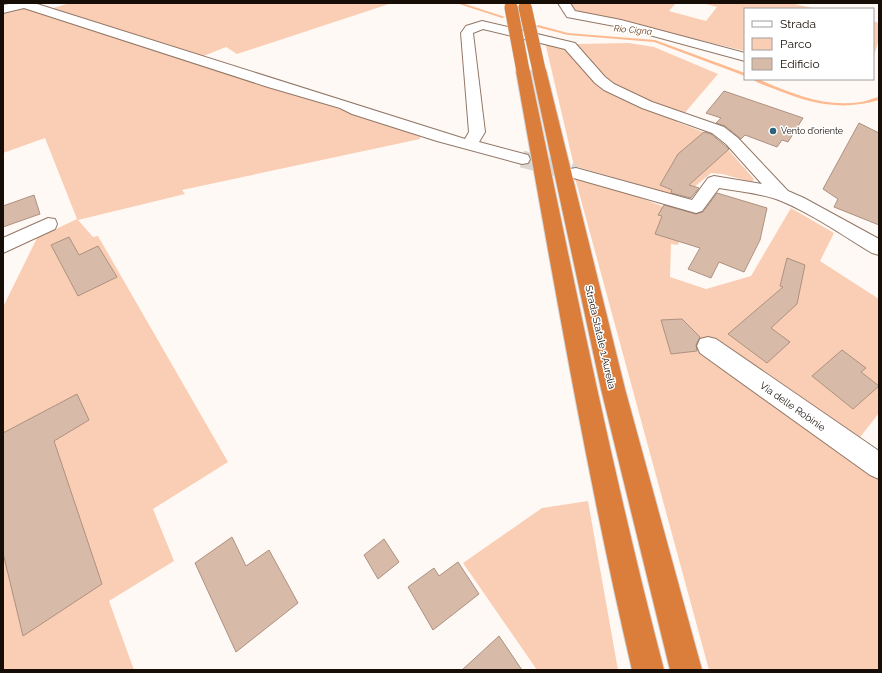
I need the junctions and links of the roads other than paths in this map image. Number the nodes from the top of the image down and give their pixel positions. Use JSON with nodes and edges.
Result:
{"nodes":[{"id":1,"x":564,"y":3,"type":"edge"},
{"id":2,"x":510,"y":5,"type":"edge"},
{"id":3,"x":524,"y":5,"type":"edge"},
{"id":4,"x":3,"y":9,"type":"edge"},
{"id":5,"x":744,"y":57,"type":"edge"},
{"id":6,"x":531,"y":71,"type":"junction"},
{"id":7,"x":469,"y":145,"type":"junction"},
{"id":8,"x":522,"y":159,"type":"tunnel mouth"},
{"id":9,"x":576,"y":173,"type":"tunnel mouth"},
{"id":10,"x":790,"y":198,"type":"junction"},
{"id":11,"x":48,"y":224,"type":"dead end"},
{"id":12,"x":3,"y":246,"type":"edge"},
{"id":13,"x":879,"y":248,"type":"edge"},
{"id":14,"x":708,"y":346,"type":"dead end"},
{"id":15,"x":879,"y":466,"type":"edge"},
{"id":16,"x":685,"y":666,"type":"edge"},
{"id":17,"x":647,"y":667,"type":"edge"}],
"edges":[{"from":1,"to":5,"type":"street"},
{"from":2,"to":6,"type":"highway","name":"Strada Statale 1 Aurelia","bridge":true},
{"from":3,"to":6,"type":"highway","name":"Strada Statale 1 Aurelia","bridge":true},
{"from":4,"to":7,"type":"street"},
{"from":6,"to":16,"type":"highway","name":"Strada Statale 1 Aurelia"},
{"from":6,"to":17,"type":"highway","name":"Strada Statale 1 Aurelia"},
{"from":7,"to":8,"type":"street"},
{"from":7,"to":10,"type":"street"},
{"from":9,"to":10,"type":"street"},
{"from":10,"to":13,"type":"street"},
{"from":11,"to":12,"type":"street"},
{"from":14,"to":15,"type":"street","name":"Via delle Robinie"}]}
